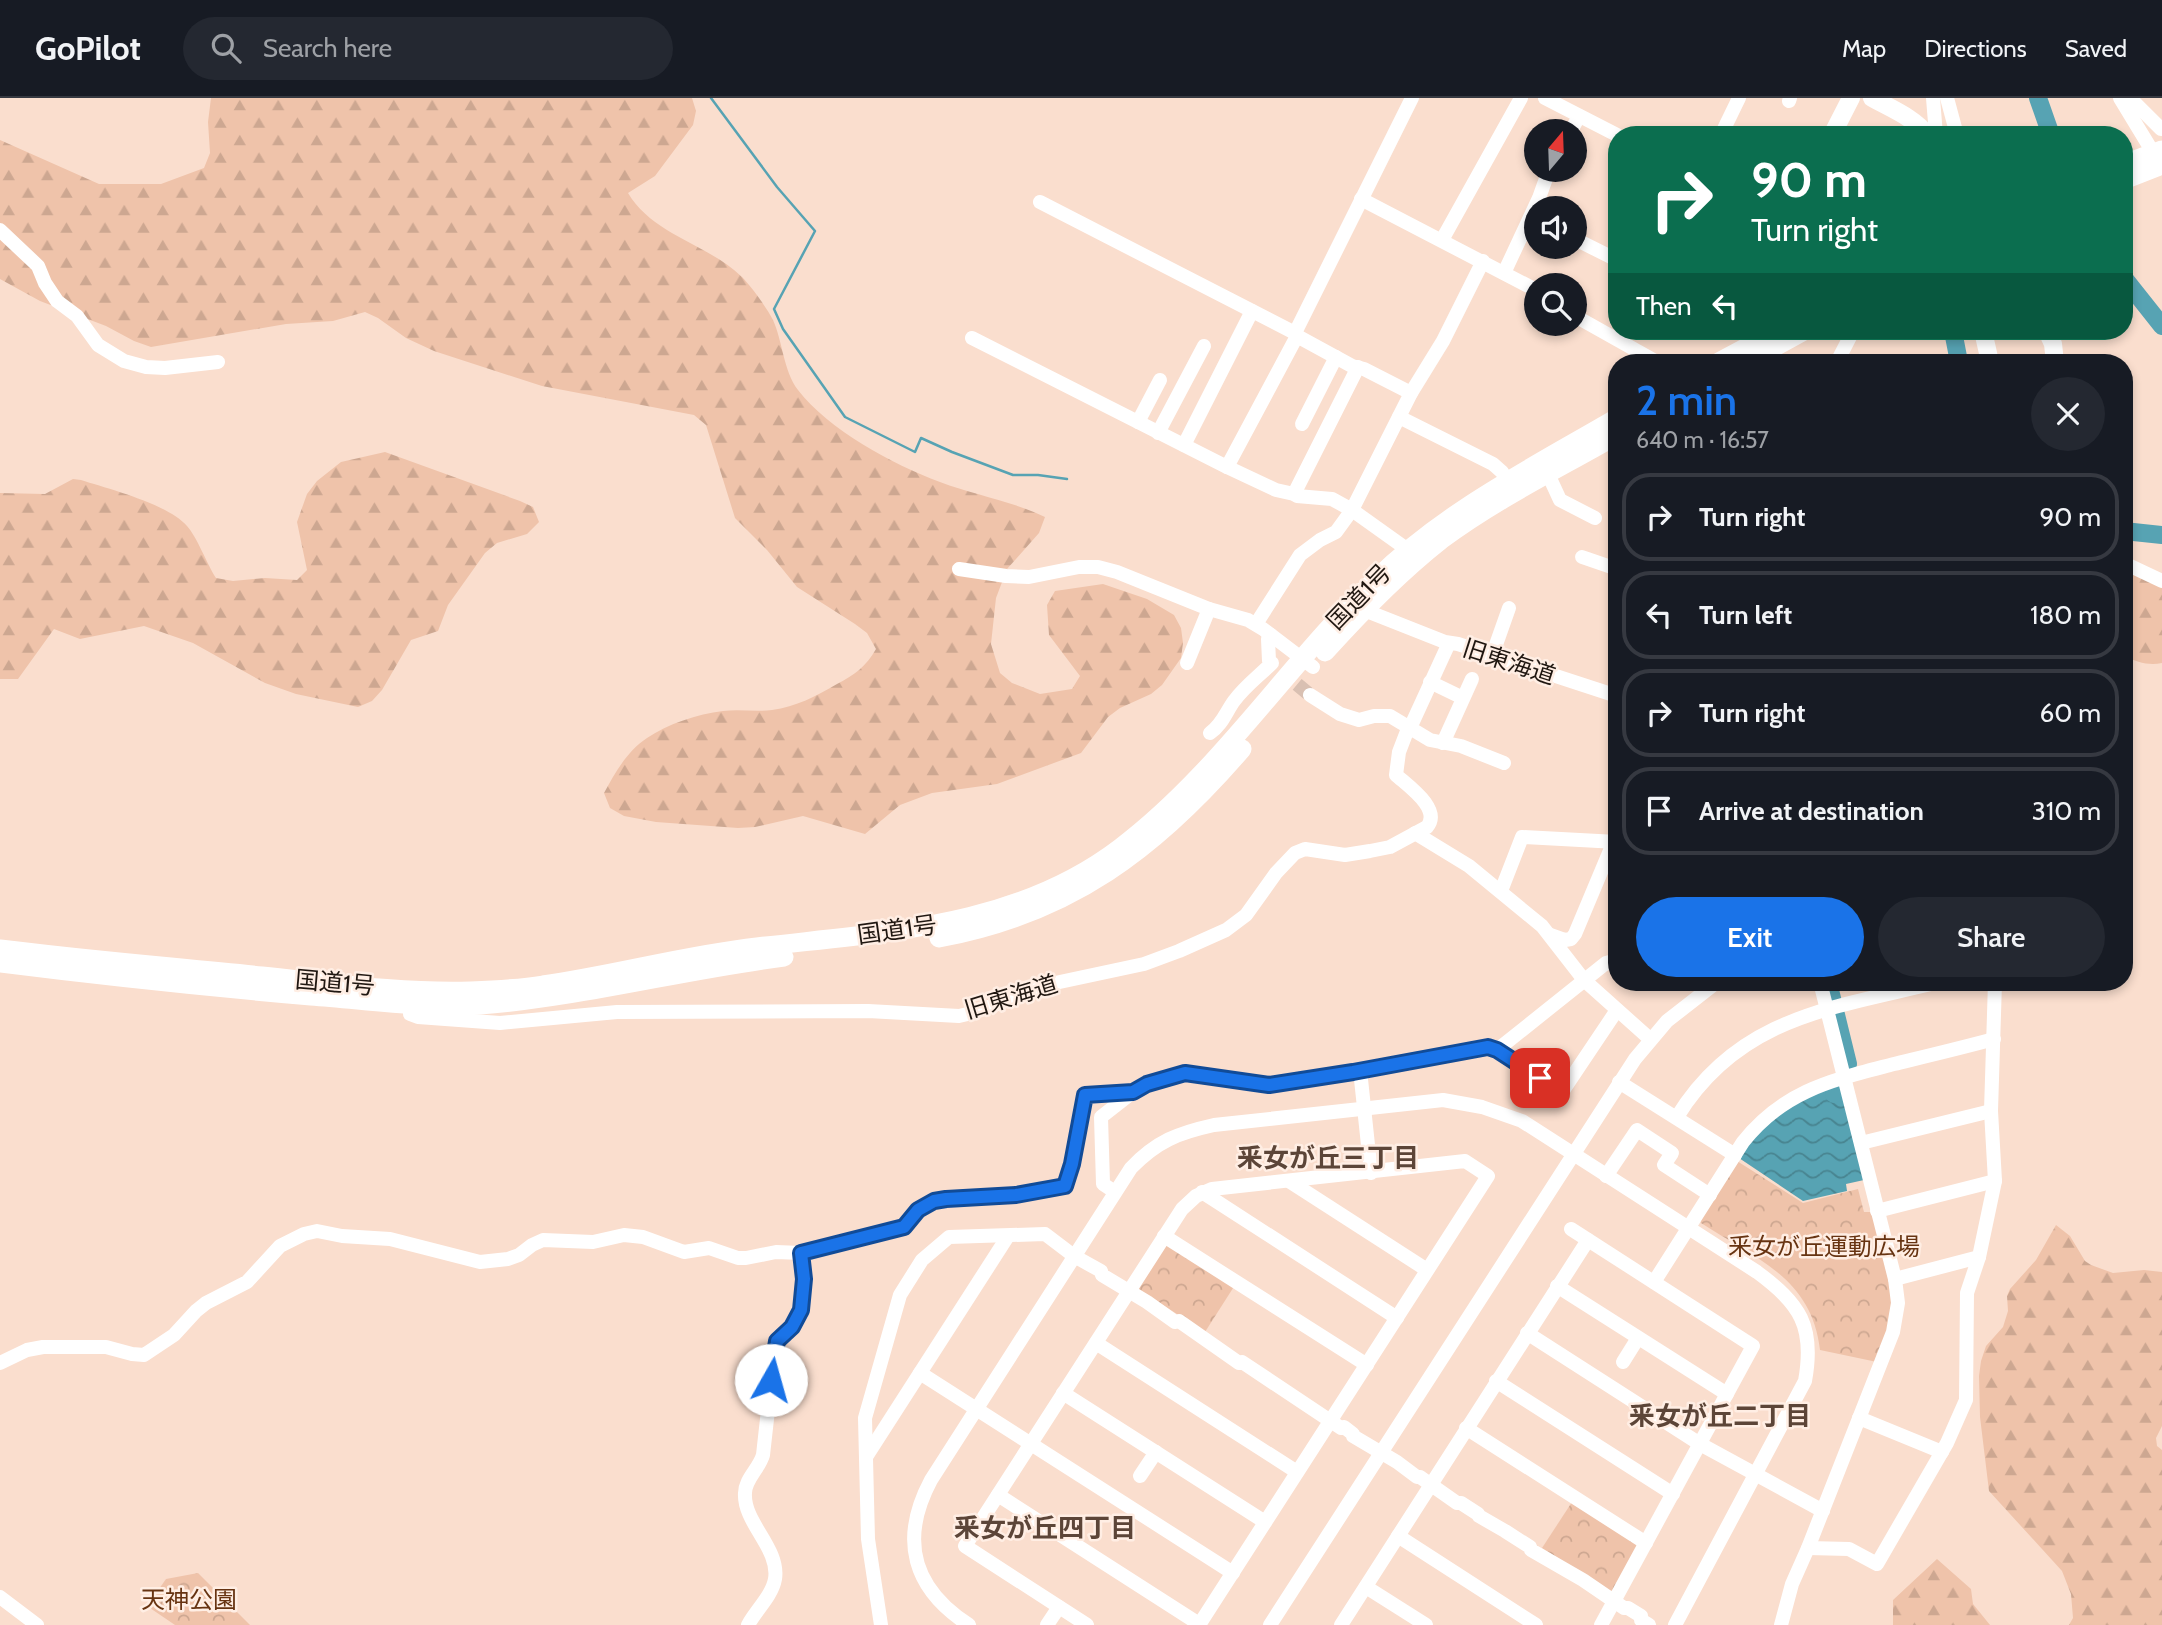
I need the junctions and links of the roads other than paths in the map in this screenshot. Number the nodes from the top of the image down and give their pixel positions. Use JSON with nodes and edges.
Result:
{"nodes":[{"id":1,"x":1412,"y":98,"type":"edge"},
{"id":2,"x":1521,"y":98,"type":"edge"},
{"id":3,"x":1545,"y":98,"type":"edge"},
{"id":4,"x":1739,"y":98,"type":"edge"},
{"id":5,"x":1850,"y":98,"type":"edge"},
{"id":6,"x":1872,"y":98,"type":"edge"},
{"id":7,"x":1933,"y":98,"type":"edge"},
{"id":8,"x":1947,"y":98,"type":"edge"},
{"id":9,"x":2120,"y":98,"type":"edge"},
{"id":10,"x":2130,"y":98,"type":"edge"},
{"id":11,"x":1579,"y":116,"type":"junction"},
{"id":12,"x":1577,"y":119,"type":"edge"},
{"id":13,"x":1725,"y":126,"type":"edge"},
{"id":14,"x":1836,"y":126,"type":"edge"},
{"id":15,"x":1918,"y":126,"type":"edge"},
{"id":16,"x":1935,"y":126,"type":"edge"},
{"id":17,"x":1955,"y":126,"type":"edge"},
{"id":18,"x":2161,"y":129,"type":"edge"},
{"id":19,"x":1608,"y":130,"type":"edge"},
{"id":20,"x":2151,"y":162,"type":"edge"},
{"id":21,"x":2133,"y":174,"type":"edge"},
{"id":22,"x":1545,"y":182,"type":"edge"},
{"id":23,"x":1361,"y":200,"type":"junction"},
{"id":24,"x":1040,"y":202,"type":"dead end"},
{"id":25,"x":0,"y":230,"type":"edge"},
{"id":26,"x":1442,"y":240,"type":"junction"},
{"id":27,"x":1587,"y":245,"type":"edge"},
{"id":28,"x":1608,"y":256,"type":"edge"},
{"id":29,"x":1483,"y":261,"type":"junction"},
{"id":30,"x":1504,"y":272,"type":"junction"},
{"id":31,"x":1524,"y":283,"type":"edge"},
{"id":32,"x":1252,"y":311,"type":"junction"},
{"id":33,"x":1587,"y":321,"type":"edge"},
{"id":34,"x":1608,"y":331,"type":"edge"},
{"id":35,"x":1296,"y":335,"type":"junction"},
{"id":36,"x":972,"y":338,"type":"dead end"},
{"id":37,"x":1625,"y":340,"type":"edge"},
{"id":38,"x":1760,"y":340,"type":"edge"},
{"id":39,"x":1787,"y":340,"type":"edge"},
{"id":40,"x":1204,"y":346,"type":"dead end"},
{"id":41,"x":1645,"y":354,"type":"edge"},
{"id":42,"x":1734,"y":354,"type":"edge"},
{"id":43,"x":1761,"y":354,"type":"edge"},
{"id":44,"x":1336,"y":357,"type":"junction"},
{"id":45,"x":218,"y":362,"type":"dead end"},
{"id":46,"x":1358,"y":367,"type":"junction"},
{"id":47,"x":1160,"y":380,"type":"dead end"},
{"id":48,"x":1411,"y":393,"type":"junction"},
{"id":49,"x":1399,"y":416,"type":"junction"},
{"id":50,"x":1138,"y":422,"type":"junction"},
{"id":51,"x":1608,"y":423,"type":"edge"},
{"id":52,"x":1302,"y":424,"type":"dead end"},
{"id":53,"x":1158,"y":433,"type":"junction"},
{"id":54,"x":1608,"y":440,"type":"edge"},
{"id":55,"x":1184,"y":445,"type":"junction"},
{"id":56,"x":1227,"y":467,"type":"junction"},
{"id":57,"x":1548,"y":474,"type":"junction"},
{"id":58,"x":1507,"y":480,"type":"junction"},
{"id":59,"x":1294,"y":494,"type":"junction"},
{"id":60,"x":1352,"y":510,"type":"junction"},
{"id":61,"x":1595,"y":518,"type":"dead end"},
{"id":62,"x":1413,"y":554,"type":"junction"},
{"id":63,"x":1582,"y":557,"type":"dead end"},
{"id":64,"x":1608,"y":566,"type":"edge"},
{"id":65,"x":2133,"y":567,"type":"edge"},
{"id":66,"x":960,"y":569,"type":"dead end"},
{"id":67,"x":2162,"y":581,"type":"edge"},
{"id":68,"x":1509,"y":608,"type":"dead end"},
{"id":69,"x":1209,"y":609,"type":"junction"},
{"id":70,"x":1364,"y":610,"type":"junction"},
{"id":71,"x":1256,"y":624,"type":"junction"},
{"id":72,"x":1271,"y":635,"type":"junction"},
{"id":73,"x":1449,"y":643,"type":"junction"},
{"id":74,"x":1492,"y":656,"type":"junction"},
{"id":75,"x":1187,"y":663,"type":"dead end"},
{"id":76,"x":1308,"y":663,"type":"junction"},
{"id":77,"x":1472,"y":679,"type":"dead end"},
{"id":78,"x":1430,"y":682,"type":"junction"},
{"id":79,"x":1608,"y":693,"type":"edge"},
{"id":80,"x":1310,"y":695,"type":"tunnel mouth"},
{"id":81,"x":1463,"y":698,"type":"junction"},
{"id":82,"x":1410,"y":727,"type":"junction"},
{"id":83,"x":1210,"y":733,"type":"dead end"},
{"id":84,"x":1443,"y":743,"type":"junction"},
{"id":85,"x":1504,"y":763,"type":"dead end"},
{"id":86,"x":1415,"y":833,"type":"junction"},
{"id":87,"x":1608,"y":841,"type":"edge"},
{"id":88,"x":1608,"y":859,"type":"edge"},
{"id":89,"x":1501,"y":891,"type":"junction"},
{"id":90,"x":1551,"y":935,"type":"junction"},
{"id":91,"x":7,"y":957,"type":"edge"},
{"id":92,"x":1608,"y":962,"type":"edge"},
{"id":93,"x":1584,"y":980,"type":"junction"},
{"id":94,"x":1705,"y":991,"type":"edge"},
{"id":95,"x":1824,"y":991,"type":"edge"},
{"id":96,"x":1902,"y":991,"type":"edge"},
{"id":97,"x":1995,"y":991,"type":"edge"},
{"id":98,"x":410,"y":997,"type":"junction"},
{"id":99,"x":1832,"y":1008,"type":"junction"},
{"id":100,"x":1617,"y":1010,"type":"junction"},
{"id":101,"x":1650,"y":1039,"type":"junction"},
{"id":102,"x":1994,"y":1039,"type":"junction"},
{"id":103,"x":1497,"y":1050,"type":"junction"},
{"id":104,"x":1360,"y":1070,"type":"junction"},
{"id":105,"x":1844,"y":1077,"type":"junction"},
{"id":106,"x":1619,"y":1082,"type":"junction"},
{"id":107,"x":1133,"y":1092,"type":"junction"},
{"id":108,"x":1365,"y":1108,"type":"junction"},
{"id":109,"x":1991,"y":1111,"type":"junction"},
{"id":110,"x":1677,"y":1117,"type":"junction"},
{"id":111,"x":1861,"y":1143,"type":"junction"},
{"id":112,"x":1572,"y":1154,"type":"junction"},
{"id":113,"x":1735,"y":1155,"type":"junction"},
{"id":114,"x":1371,"y":1173,"type":"junction"},
{"id":115,"x":1606,"y":1176,"type":"junction"},
{"id":116,"x":1289,"y":1181,"type":"junction"},
{"id":117,"x":1995,"y":1181,"type":"junction"},
{"id":118,"x":1115,"y":1192,"type":"junction"},
{"id":119,"x":1202,"y":1192,"type":"junction"},
{"id":120,"x":1710,"y":1195,"type":"junction"},
{"id":121,"x":1877,"y":1211,"type":"junction"},
{"id":122,"x":1689,"y":1228,"type":"junction"},
{"id":123,"x":1571,"y":1229,"type":"dead end"},
{"id":124,"x":1008,"y":1236,"type":"junction"},
{"id":125,"x":1164,"y":1236,"type":"junction"},
{"id":126,"x":1588,"y":1240,"type":"junction"},
{"id":127,"x":801,"y":1253,"type":"junction"},
{"id":128,"x":1074,"y":1256,"type":"junction"},
{"id":129,"x":1979,"y":1257,"type":"junction"},
{"id":130,"x":1427,"y":1270,"type":"junction"},
{"id":131,"x":1895,"y":1279,"type":"junction"},
{"id":132,"x":1654,"y":1282,"type":"junction"},
{"id":133,"x":1557,"y":1286,"type":"junction"},
{"id":134,"x":1129,"y":1291,"type":"junction"},
{"id":135,"x":1397,"y":1318,"type":"junction"},
{"id":136,"x":1527,"y":1333,"type":"junction"},
{"id":137,"x":1639,"y":1338,"type":"junction"},
{"id":138,"x":1096,"y":1343,"type":"junction"},
{"id":139,"x":1623,"y":1362,"type":"dead end"},
{"id":140,"x":0,"y":1363,"type":"edge"},
{"id":141,"x":1367,"y":1365,"type":"junction"},
{"id":142,"x":920,"y":1373,"type":"junction"},
{"id":143,"x":1496,"y":1381,"type":"junction"},
{"id":144,"x":1063,"y":1393,"type":"junction"},
{"id":145,"x":1727,"y":1394,"type":"junction"},
{"id":146,"x":977,"y":1410,"type":"junction"},
{"id":147,"x":1859,"y":1418,"type":"junction"},
{"id":148,"x":1330,"y":1420,"type":"junction"},
{"id":149,"x":1466,"y":1427,"type":"junction"},
{"id":150,"x":1030,"y":1444,"type":"junction"},
{"id":151,"x":1700,"y":1444,"type":"junction"},
{"id":152,"x":1156,"y":1452,"type":"junction"},
{"id":153,"x":1380,"y":1452,"type":"junction"},
{"id":154,"x":1942,"y":1452,"type":"junction"},
{"id":155,"x":866,"y":1457,"type":"junction"},
{"id":156,"x":1297,"y":1472,"type":"junction"},
{"id":157,"x":1756,"y":1475,"type":"junction"},
{"id":158,"x":1140,"y":1476,"type":"dead end"},
{"id":159,"x":1430,"y":1484,"type":"junction"},
{"id":160,"x":1672,"y":1494,"type":"junction"},
{"id":161,"x":998,"y":1495,"type":"junction"},
{"id":162,"x":1823,"y":1511,"type":"junction"},
{"id":163,"x":1265,"y":1522,"type":"junction"},
{"id":164,"x":1398,"y":1536,"type":"junction"},
{"id":165,"x":1646,"y":1543,"type":"junction"},
{"id":166,"x":1808,"y":1548,"type":"junction"},
{"id":167,"x":1233,"y":1573,"type":"junction"},
{"id":168,"x":1366,"y":1587,"type":"junction"},
{"id":169,"x":0,"y":1597,"type":"edge"},
{"id":170,"x":1613,"y":1601,"type":"junction"},
{"id":171,"x":1059,"y":1607,"type":"junction"},
{"id":172,"x":962,"y":1623,"type":"edge"},
{"id":173,"x":37,"y":1625,"type":"edge"},
{"id":174,"x":748,"y":1625,"type":"edge"},
{"id":175,"x":881,"y":1625,"type":"edge"},
{"id":176,"x":1047,"y":1625,"type":"edge"},
{"id":177,"x":1087,"y":1625,"type":"edge"},
{"id":178,"x":1199,"y":1625,"type":"edge"},
{"id":179,"x":1270,"y":1625,"type":"edge"},
{"id":180,"x":1341,"y":1625,"type":"edge"},
{"id":181,"x":1426,"y":1625,"type":"edge"},
{"id":182,"x":1536,"y":1625,"type":"edge"},
{"id":183,"x":1601,"y":1625,"type":"edge"},
{"id":184,"x":1649,"y":1625,"type":"edge"},
{"id":185,"x":1675,"y":1625,"type":"edge"},
{"id":186,"x":1781,"y":1625,"type":"edge"}],
"edges":[{"from":1,"to":23,"type":"street"},
{"from":2,"to":26,"type":"street"},
{"from":3,"to":11,"type":"street"},
{"from":4,"to":13,"type":"street"},
{"from":5,"to":14,"type":"main road"},
{"from":6,"to":15,"type":"main road"},
{"from":7,"to":16,"type":"street"},
{"from":8,"to":17,"type":"street"},
{"from":9,"to":20,"type":"street"},
{"from":10,"to":18,"type":"street"},
{"from":11,"to":12,"type":"street"},
{"from":11,"to":19,"type":"street"},
{"from":20,"to":21,"type":"highway"},
{"from":22,"to":30,"type":"street"},
{"from":23,"to":26,"type":"street"},
{"from":23,"to":35,"type":"street"},
{"from":24,"to":32,"type":"street"},
{"from":25,"to":45,"type":"street"},
{"from":26,"to":29,"type":"street"},
{"from":27,"to":28,"type":"street"},
{"from":29,"to":30,"type":"street"},
{"from":29,"to":48,"type":"street"},
{"from":30,"to":31,"type":"street"},
{"from":32,"to":35,"type":"street"},
{"from":32,"to":55,"type":"street"},
{"from":33,"to":34,"type":"street"},
{"from":35,"to":44,"type":"street"},
{"from":35,"to":56,"type":"street"},
{"from":36,"to":50,"type":"street"},
{"from":37,"to":41,"type":"street"},
{"from":38,"to":42,"type":"highway"},
{"from":39,"to":43,"type":"highway"},
{"from":40,"to":53,"type":"street"},
{"from":44,"to":46,"type":"street"},
{"from":44,"to":52,"type":"street"},
{"from":46,"to":48,"type":"street"},
{"from":46,"to":59,"type":"street"},
{"from":47,"to":50,"type":"street"},
{"from":48,"to":49,"type":"street"},
{"from":49,"to":58,"type":"street"},
{"from":49,"to":60,"type":"street"},
{"from":50,"to":53,"type":"street"},
{"from":51,"to":58,"type":"highway","name":"国道1号"},
{"from":53,"to":55,"type":"street"},
{"from":54,"to":57,"type":"highway","name":"国道1号"},
{"from":55,"to":56,"type":"street"},
{"from":56,"to":59,"type":"street"},
{"from":57,"to":61,"type":"street"},
{"from":57,"to":62,"type":"highway","name":"国道1号"},
{"from":58,"to":62,"type":"highway","name":"国道1号"},
{"from":59,"to":60,"type":"street"},
{"from":60,"to":62,"type":"street"},
{"from":60,"to":71,"type":"street"},
{"from":62,"to":70,"type":"highway","name":"国道1号"},
{"from":62,"to":76,"type":"highway","name":"国道1号"},
{"from":63,"to":64,"type":"street"},
{"from":65,"to":67,"type":"street"},
{"from":66,"to":69,"type":"street"},
{"from":68,"to":74,"type":"street"},
{"from":69,"to":71,"type":"street"},
{"from":69,"to":75,"type":"street"},
{"from":70,"to":73,"type":"street"},
{"from":70,"to":76,"type":"highway","name":"国道1号"},
{"from":71,"to":72,"type":"street"},
{"from":72,"to":76,"type":"street"},
{"from":72,"to":83,"type":"street"},
{"from":73,"to":74,"type":"street","name":"旧東海道"},
{"from":73,"to":78,"type":"street","name":"旧東海道"},
{"from":74,"to":79,"type":"street","name":"旧東海道"},
{"from":76,"to":98,"type":"highway","name":"国道1号"},
{"from":77,"to":81,"type":"street"},
{"from":78,"to":81,"type":"street"},
{"from":78,"to":82,"type":"street","name":"旧東海道"},
{"from":80,"to":82,"type":"street"},
{"from":81,"to":84,"type":"street"},
{"from":82,"to":84,"type":"street"},
{"from":82,"to":86,"type":"street","name":"旧東海道"},
{"from":84,"to":85,"type":"street"},
{"from":86,"to":89,"type":"street"},
{"from":86,"to":98,"type":"street","name":"旧東海道"},
{"from":87,"to":89,"type":"street"},
{"from":88,"to":90,"type":"street"},
{"from":89,"to":90,"type":"street"},
{"from":90,"to":93,"type":"street"},
{"from":91,"to":98,"type":"highway","name":"国道1号"},
{"from":92,"to":93,"type":"street"},
{"from":93,"to":100,"type":"street"},
{"from":93,"to":103,"type":"street"},
{"from":94,"to":101,"type":"street"},
{"from":95,"to":99,"type":"street"},
{"from":96,"to":99,"type":"street"},
{"from":97,"to":102,"type":"street"},
{"from":99,"to":105,"type":"street"},
{"from":99,"to":110,"type":"street"},
{"from":100,"to":101,"type":"street"},
{"from":100,"to":103,"type":"street"},
{"from":101,"to":106,"type":"street"},
{"from":102,"to":105,"type":"street"},
{"from":102,"to":109,"type":"street"},
{"from":103,"to":104,"type":"street"},
{"from":104,"to":107,"type":"street"},
{"from":104,"to":108,"type":"street"},
{"from":105,"to":111,"type":"street"},
{"from":105,"to":113,"type":"street"},
{"from":106,"to":110,"type":"street"},
{"from":106,"to":112,"type":"street"},
{"from":107,"to":118,"type":"street"},
{"from":107,"to":127,"type":"street"},
{"from":108,"to":112,"type":"street"},
{"from":108,"to":114,"type":"street"},
{"from":108,"to":118,"type":"street"},
{"from":109,"to":111,"type":"street"},
{"from":109,"to":117,"type":"street"},
{"from":110,"to":113,"type":"street"},
{"from":111,"to":121,"type":"street"},
{"from":112,"to":115,"type":"street"},
{"from":112,"to":153,"type":"street"},
{"from":113,"to":120,"type":"street"},
{"from":114,"to":116,"type":"street"},
{"from":114,"to":130,"type":"street"},
{"from":115,"to":120,"type":"street"},
{"from":115,"to":122,"type":"street"},
{"from":116,"to":119,"type":"street"},
{"from":116,"to":130,"type":"street"},
{"from":117,"to":121,"type":"street"},
{"from":117,"to":129,"type":"street"},
{"from":118,"to":128,"type":"street"},
{"from":119,"to":125,"type":"street"},
{"from":119,"to":135,"type":"street"},
{"from":120,"to":122,"type":"street"},
{"from":121,"to":131,"type":"street"},
{"from":122,"to":132,"type":"street"},
{"from":122,"to":157,"type":"street"},
{"from":123,"to":126,"type":"street"},
{"from":124,"to":128,"type":"street"},
{"from":124,"to":142,"type":"street"},
{"from":124,"to":155,"type":"street"},
{"from":125,"to":134,"type":"street"},
{"from":125,"to":141,"type":"street"},
{"from":126,"to":132,"type":"street"},
{"from":126,"to":133,"type":"street"},
{"from":127,"to":140,"type":"street"},
{"from":127,"to":174,"type":"street"},
{"from":128,"to":134,"type":"street"},
{"from":128,"to":146,"type":"street"},
{"from":129,"to":131,"type":"street"},
{"from":129,"to":154,"type":"street"},
{"from":130,"to":135,"type":"street"},
{"from":131,"to":147,"type":"street"},
{"from":132,"to":145,"type":"street"},
{"from":133,"to":136,"type":"street"},
{"from":133,"to":137,"type":"street"},
{"from":134,"to":138,"type":"street"},
{"from":134,"to":148,"type":"street"},
{"from":135,"to":141,"type":"street"},
{"from":136,"to":143,"type":"street"},
{"from":136,"to":151,"type":"street"},
{"from":137,"to":139,"type":"street"},
{"from":137,"to":145,"type":"street"},
{"from":138,"to":144,"type":"street"},
{"from":138,"to":156,"type":"street"},
{"from":141,"to":148,"type":"street"},
{"from":142,"to":146,"type":"street"},
{"from":142,"to":155,"type":"street"},
{"from":143,"to":149,"type":"street"},
{"from":143,"to":160,"type":"street"},
{"from":144,"to":150,"type":"street"},
{"from":144,"to":152,"type":"street"},
{"from":145,"to":151,"type":"street"},
{"from":146,"to":150,"type":"street"},
{"from":146,"to":172,"type":"street"},
{"from":147,"to":154,"type":"street"},
{"from":147,"to":162,"type":"street"},
{"from":148,"to":153,"type":"street"},
{"from":148,"to":156,"type":"street"},
{"from":149,"to":159,"type":"street"},
{"from":149,"to":165,"type":"street"},
{"from":150,"to":161,"type":"street"},
{"from":150,"to":167,"type":"street"},
{"from":151,"to":157,"type":"street"},
{"from":151,"to":160,"type":"street"},
{"from":152,"to":158,"type":"street"},
{"from":152,"to":163,"type":"street"},
{"from":153,"to":159,"type":"street"},
{"from":153,"to":179,"type":"street"},
{"from":154,"to":166,"type":"street"},
{"from":155,"to":175,"type":"street"},
{"from":156,"to":163,"type":"street"},
{"from":157,"to":162,"type":"street"},
{"from":157,"to":185,"type":"street"},
{"from":159,"to":164,"type":"street"},
{"from":159,"to":170,"type":"street"},
{"from":160,"to":165,"type":"street"},
{"from":161,"to":171,"type":"street"},
{"from":161,"to":178,"type":"street"},
{"from":162,"to":166,"type":"street"},
{"from":163,"to":167,"type":"street"},
{"from":164,"to":168,"type":"street"},
{"from":164,"to":182,"type":"street"},
{"from":165,"to":170,"type":"street"},
{"from":166,"to":186,"type":"street"},
{"from":167,"to":178,"type":"street"},
{"from":168,"to":180,"type":"street"},
{"from":168,"to":181,"type":"street"},
{"from":169,"to":173,"type":"street"},
{"from":170,"to":183,"type":"street"},
{"from":170,"to":184,"type":"street"},
{"from":171,"to":176,"type":"street"},
{"from":171,"to":177,"type":"street"}]}
